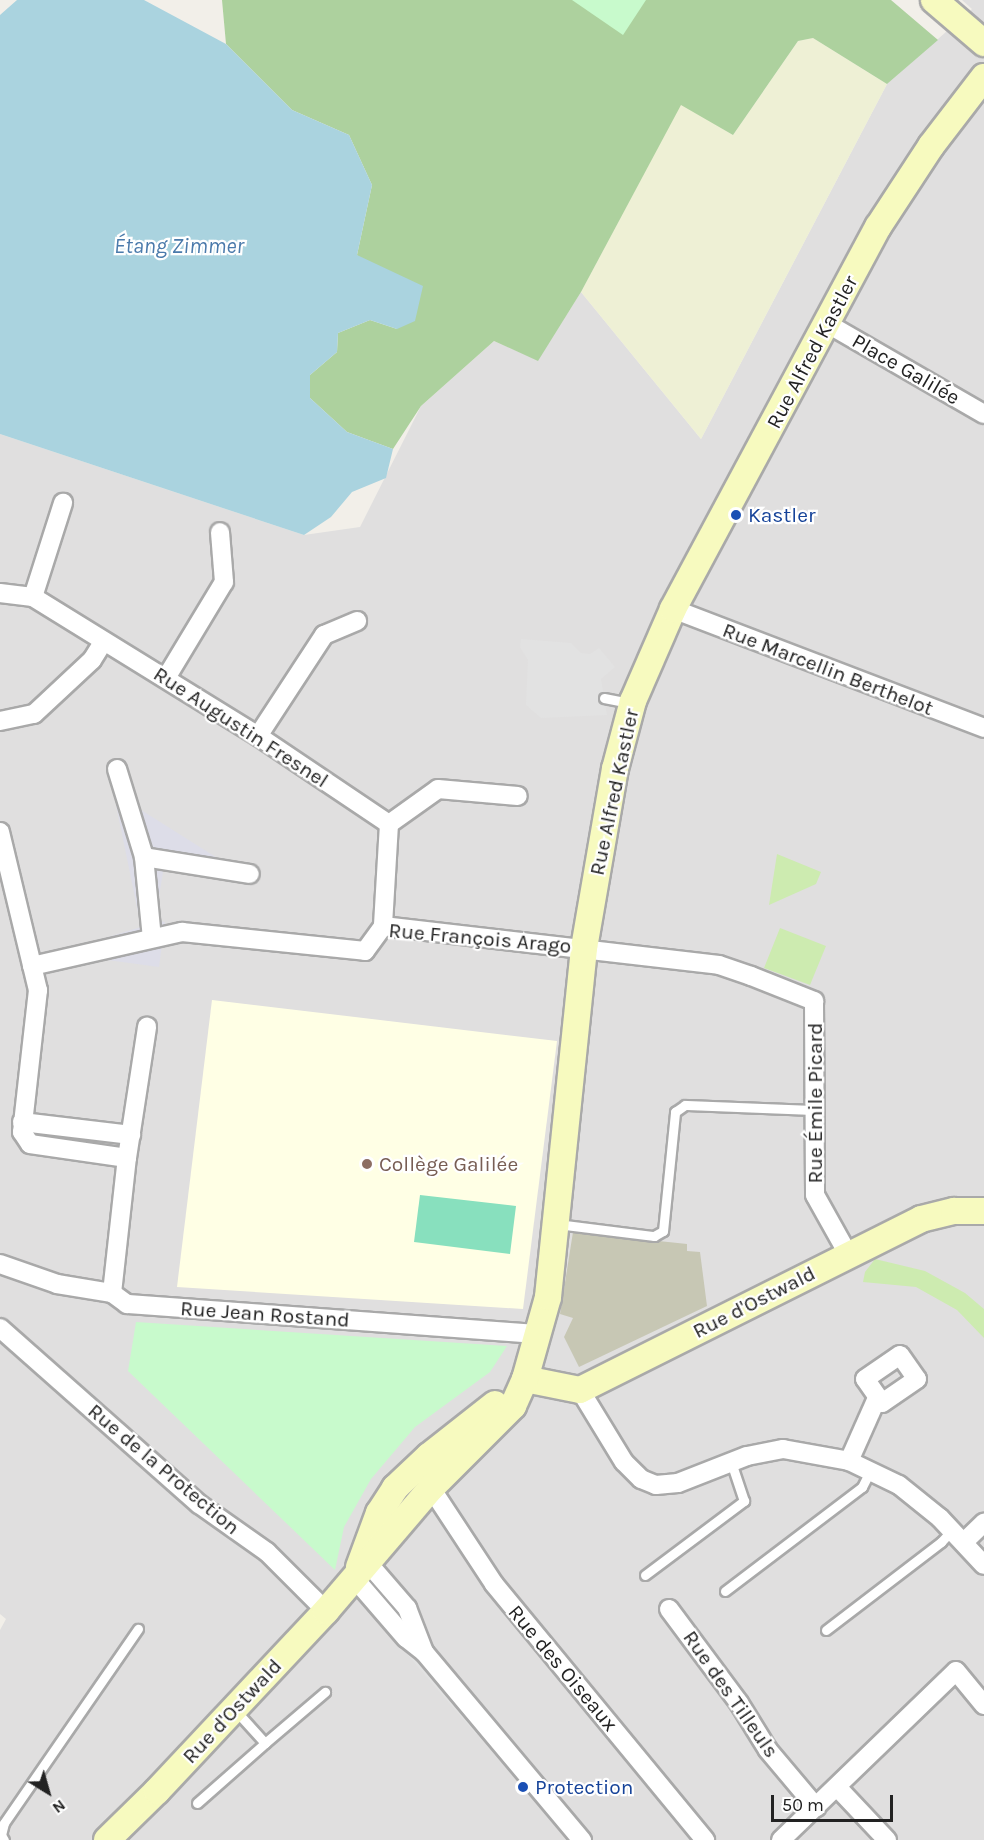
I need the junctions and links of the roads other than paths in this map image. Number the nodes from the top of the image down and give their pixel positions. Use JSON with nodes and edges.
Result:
{"nodes":[{"id":1,"x":934,"y":0,"type":"edge"},
{"id":2,"x":984,"y":43,"type":"edge"},
{"id":3,"x":984,"y":77,"type":"edge"},
{"id":4,"x":828,"y":324,"type":"junction"},
{"id":5,"x":984,"y":414,"type":"edge"},
{"id":6,"x":63,"y":503,"type":"dead end"},
{"id":7,"x":220,"y":532,"type":"dead end"},
{"id":8,"x":0,"y":593,"type":"edge"},
{"id":9,"x":33,"y":597,"type":"junction"},
{"id":10,"x":673,"y":609,"type":"junction"},
{"id":11,"x":357,"y":621,"type":"dead end"},
{"id":12,"x":104,"y":641,"type":"junction"},
{"id":13,"x":166,"y":678,"type":"junction"},
{"id":14,"x":604,"y":698,"type":"dead end"},
{"id":15,"x":632,"y":704,"type":"junction"},
{"id":16,"x":0,"y":721,"type":"edge"},
{"id":17,"x":984,"y":728,"type":"edge"},
{"id":18,"x":258,"y":736,"type":"junction"},
{"id":19,"x":117,"y":770,"type":"dead end"},
{"id":20,"x":518,"y":796,"type":"dead end"},
{"id":21,"x":389,"y":824,"type":"junction"},
{"id":22,"x":0,"y":832,"type":"edge"},
{"id":23,"x":144,"y":857,"type":"junction"},
{"id":24,"x":250,"y":874,"type":"dead end"},
{"id":25,"x":383,"y":926,"type":"junction"},
{"id":26,"x":152,"y":938,"type":"junction"},
{"id":27,"x":584,"y":948,"type":"junction"},
{"id":28,"x":32,"y":966,"type":"junction"},
{"id":29,"x":147,"y":1027,"type":"dead end"},
{"id":30,"x":815,"y":1110,"type":"junction"},
{"id":31,"x":22,"y":1122,"type":"junction"},
{"id":32,"x":130,"y":1135,"type":"junction"},
{"id":33,"x":127,"y":1158,"type":"junction"},
{"id":34,"x":984,"y":1211,"type":"edge"},
{"id":35,"x":555,"y":1224,"type":"junction"},
{"id":36,"x":848,"y":1254,"type":"junction"},
{"id":37,"x":0,"y":1264,"type":"edge"},
{"id":38,"x":112,"y":1293,"type":"junction"},
{"id":39,"x":0,"y":1328,"type":"edge"},
{"id":40,"x":538,"y":1334,"type":"junction"},
{"id":41,"x":525,"y":1379,"type":"junction"},
{"id":42,"x":580,"y":1390,"type":"junction"},
{"id":43,"x":877,"y":1398,"type":"dead end"},
{"id":44,"x":849,"y":1461,"type":"junction"},
{"id":45,"x":731,"y":1462,"type":"junction"},
{"id":46,"x":870,"y":1471,"type":"junction"},
{"id":47,"x":431,"y":1488,"type":"junction"},
{"id":48,"x":984,"y":1523,"type":"edge"},
{"id":49,"x":958,"y":1536,"type":"junction"},
{"id":50,"x":984,"y":1565,"type":"edge"},
{"id":51,"x":362,"y":1571,"type":"junction"},
{"id":52,"x":645,"y":1575,"type":"dead end"},
{"id":53,"x":725,"y":1592,"type":"dead end"},
{"id":54,"x":669,"y":1609,"type":"dead end"},
{"id":55,"x":326,"y":1611,"type":"junction"},
{"id":56,"x":138,"y":1629,"type":"dead end"},
{"id":57,"x":826,"y":1629,"type":"dead end"},
{"id":58,"x":325,"y":1692,"type":"dead end"},
{"id":59,"x":984,"y":1705,"type":"edge"},
{"id":60,"x":234,"y":1709,"type":"junction"},
{"id":61,"x":266,"y":1743,"type":"junction"},
{"id":62,"x":837,"y":1787,"type":"junction"},
{"id":63,"x":197,"y":1803,"type":"dead end"},
{"id":64,"x":816,"y":1807,"type":"junction"},
{"id":65,"x":4,"y":1840,"type":"edge"},
{"id":66,"x":107,"y":1840,"type":"edge"},
{"id":67,"x":582,"y":1840,"type":"edge"},
{"id":68,"x":705,"y":1840,"type":"edge"},
{"id":69,"x":781,"y":1840,"type":"edge"},
{"id":70,"x":887,"y":1840,"type":"edge"}],
"edges":[{"from":1,"to":2,"type":"main road"},
{"from":3,"to":4,"type":"main road","name":"Rue Alfred Kastler"},
{"from":4,"to":5,"type":"street","name":"Place Galilée"},
{"from":4,"to":10,"type":"main road","name":"Rue Alfred Kastler"},
{"from":6,"to":9,"type":"street"},
{"from":7,"to":13,"type":"street"},
{"from":8,"to":9,"type":"street","name":"Rue Augustin Fresnel"},
{"from":9,"to":12,"type":"street","name":"Rue Augustin Fresnel"},
{"from":10,"to":15,"type":"main road","name":"Rue Alfred Kastler"},
{"from":10,"to":17,"type":"street","name":"Rue Marcellin Berthelot"},
{"from":11,"to":18,"type":"street"},
{"from":12,"to":13,"type":"street","name":"Rue Augustin Fresnel"},
{"from":12,"to":16,"type":"street"},
{"from":13,"to":18,"type":"street","name":"Rue Augustin Fresnel"},
{"from":14,"to":15,"type":"lane"},
{"from":15,"to":27,"type":"main road","name":"Rue Alfred Kastler"},
{"from":18,"to":21,"type":"street","name":"Rue Augustin Fresnel"},
{"from":19,"to":23,"type":"street"},
{"from":20,"to":21,"type":"street"},
{"from":21,"to":25,"type":"street"},
{"from":22,"to":28,"type":"street"},
{"from":23,"to":24,"type":"street"},
{"from":23,"to":26,"type":"street"},
{"from":25,"to":26,"type":"street","name":"Rue François Arago"},
{"from":25,"to":27,"type":"street","name":"Rue François Arago"},
{"from":26,"to":28,"type":"street","name":"Rue François Arago"},
{"from":27,"to":30,"type":"street","name":"Rue Émile Picard"},
{"from":27,"to":35,"type":"main road","name":"Rue Alfred Kastler"},
{"from":28,"to":31,"type":"street"},
{"from":29,"to":32,"type":"street"},
{"from":30,"to":35,"type":"lane"},
{"from":30,"to":36,"type":"street","name":"Rue Émile Picard"},
{"from":31,"to":32,"type":"street"},
{"from":31,"to":33,"type":"street"},
{"from":32,"to":33,"type":"street"},
{"from":33,"to":38,"type":"street"},
{"from":34,"to":36,"type":"main road","name":"Rue d'Ostwald"},
{"from":35,"to":40,"type":"main road","name":"Rue Alfred Kastler"},
{"from":36,"to":42,"type":"main road","name":"Rue d'Ostwald"},
{"from":37,"to":38,"type":"street","name":"Rue Jean Rostand"},
{"from":38,"to":40,"type":"street","name":"Rue Jean Rostand"},
{"from":39,"to":55,"type":"street","name":"Rue de la Protection"},
{"from":40,"to":41,"type":"main road","name":"Rue Alfred Kastler"},
{"from":41,"to":42,"type":"main road"},
{"from":41,"to":47,"type":"main road","name":"Rue d'Ostwald"},
{"from":41,"to":51,"type":"main road","name":"Rue d'Ostwald"},
{"from":42,"to":45,"type":"street"},
{"from":43,"to":44,"type":"street"},
{"from":44,"to":45,"type":"street"},
{"from":44,"to":46,"type":"street"},
{"from":45,"to":52,"type":"lane"},
{"from":46,"to":49,"type":"street"},
{"from":46,"to":53,"type":"lane"},
{"from":47,"to":51,"type":"main road","name":"Rue d'Ostwald"},
{"from":47,"to":68,"type":"street","name":"Rue des Oiseaux"},
{"from":48,"to":49,"type":"street"},
{"from":49,"to":50,"type":"street"},
{"from":49,"to":57,"type":"lane"},
{"from":51,"to":55,"type":"main road","name":"Rue d'Ostwald"},
{"from":51,"to":67,"type":"street"},
{"from":54,"to":64,"type":"street","name":"Rue des Tilleuls"},
{"from":55,"to":60,"type":"main road","name":"Rue d'Ostwald"},
{"from":56,"to":65,"type":"lane"},
{"from":58,"to":61,"type":"lane"},
{"from":59,"to":62,"type":"street"},
{"from":60,"to":61,"type":"lane"},
{"from":60,"to":66,"type":"main road","name":"Rue d'Ostwald"},
{"from":61,"to":63,"type":"lane"},
{"from":62,"to":64,"type":"street"},
{"from":62,"to":70,"type":"street"},
{"from":64,"to":69,"type":"street"}]}
